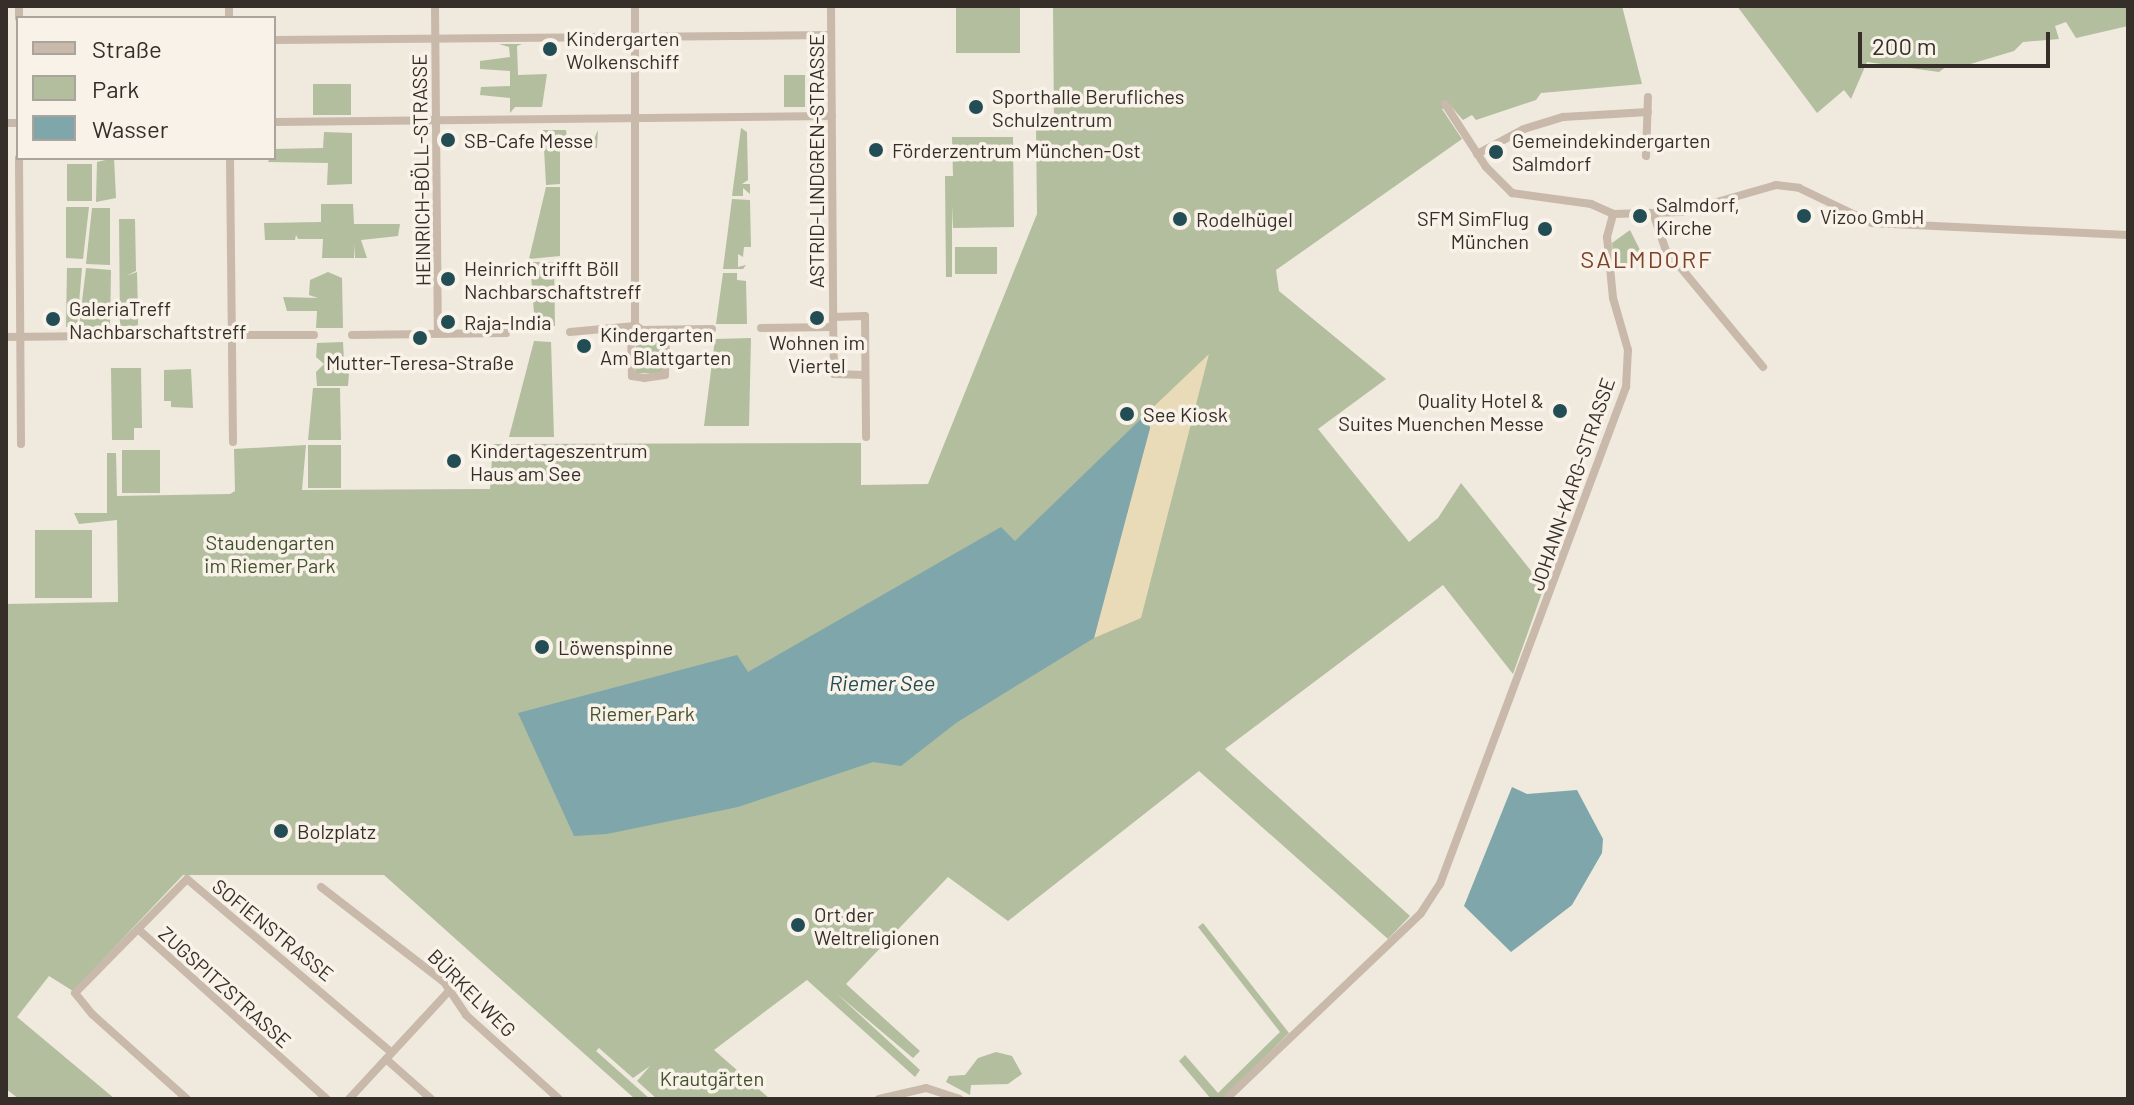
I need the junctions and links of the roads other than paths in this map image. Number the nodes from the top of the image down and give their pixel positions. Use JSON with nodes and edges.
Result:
{"nodes":[{"id":1,"x":435,"y":6,"type":"edge"},
{"id":2,"x":635,"y":6,"type":"edge"},
{"id":3,"x":831,"y":6,"type":"edge"},
{"id":4,"x":831,"y":35,"type":"junction"},
{"id":5,"x":635,"y":37,"type":"junction"},
{"id":6,"x":276,"y":40,"type":"edge"},
{"id":7,"x":435,"y":40,"type":"junction"},
{"id":8,"x":1648,"y":97,"type":"dead end"},
{"id":9,"x":1445,"y":104,"type":"dead end"},
{"id":10,"x":1648,"y":112,"type":"junction"},
{"id":11,"x":832,"y":116,"type":"junction"},
{"id":12,"x":635,"y":118,"type":"junction"},
{"id":13,"x":436,"y":120,"type":"junction"},
{"id":14,"x":276,"y":122,"type":"edge"},
{"id":15,"x":1477,"y":154,"type":"junction"},
{"id":16,"x":1646,"y":156,"type":"dead end"},
{"id":17,"x":19,"y":160,"type":"edge"},
{"id":18,"x":230,"y":160,"type":"edge"},
{"id":19,"x":1653,"y":213,"type":"junction"},
{"id":20,"x":1613,"y":214,"type":"junction"},
{"id":21,"x":2128,"y":235,"type":"edge"},
{"id":22,"x":833,"y":317,"type":"junction"},
{"id":23,"x":833,"y":327,"type":"junction"},
{"id":24,"x":633,"y":328,"type":"junction"},
{"id":25,"x":761,"y":328,"type":"dead end"},
{"id":26,"x":712,"y":329,"type":"dead end"},
{"id":27,"x":666,"y":330,"type":"junction"},
{"id":28,"x":570,"y":332,"type":"dead end"},
{"id":29,"x":438,"y":333,"type":"junction"},
{"id":30,"x":506,"y":333,"type":"dead end"},
{"id":31,"x":232,"y":334,"type":"junction"},
{"id":32,"x":139,"y":335,"type":"dead end"},
{"id":33,"x":314,"y":335,"type":"dead end"},
{"id":34,"x":352,"y":335,"type":"dead end"},
{"id":35,"x":20,"y":336,"type":"junction"},
{"id":36,"x":99,"y":336,"type":"dead end"},
{"id":37,"x":6,"y":337,"type":"edge"},
{"id":38,"x":1763,"y":367,"type":"dead end"},
{"id":39,"x":865,"y":375,"type":"junction"},
{"id":40,"x":866,"y":437,"type":"dead end"},
{"id":41,"x":233,"y":442,"type":"dead end"},
{"id":42,"x":21,"y":444,"type":"dead end"},
{"id":43,"x":321,"y":887,"type":"dead end"},
{"id":44,"x":138,"y":929,"type":"junction"},
{"id":45,"x":449,"y":991,"type":"junction"},
{"id":46,"x":388,"y":1055,"type":"junction"},
{"id":47,"x":187,"y":1099,"type":"edge"},
{"id":48,"x":327,"y":1099,"type":"edge"},
{"id":49,"x":349,"y":1099,"type":"edge"},
{"id":50,"x":431,"y":1099,"type":"edge"},
{"id":51,"x":559,"y":1099,"type":"edge"},
{"id":52,"x":879,"y":1099,"type":"edge"},
{"id":53,"x":959,"y":1099,"type":"edge"},
{"id":54,"x":1226,"y":1099,"type":"edge"}],
"edges":[{"from":1,"to":7,"type":"street","name":"HEINRICH-BÖLL-STRASSE"},
{"from":2,"to":5,"type":"street"},
{"from":3,"to":4,"type":"street","name":"ASTRID-LINDGREN-STRASSE"},
{"from":4,"to":5,"type":"street"},
{"from":4,"to":11,"type":"street","name":"ASTRID-LINDGREN-STRASSE"},
{"from":5,"to":7,"type":"street"},
{"from":5,"to":12,"type":"street"},
{"from":6,"to":7,"type":"street"},
{"from":7,"to":13,"type":"street","name":"HEINRICH-BÖLL-STRASSE"},
{"from":8,"to":10,"type":"street"},
{"from":9,"to":15,"type":"street"},
{"from":10,"to":15,"type":"street"},
{"from":10,"to":16,"type":"street"},
{"from":11,"to":12,"type":"street"},
{"from":11,"to":22,"type":"street","name":"ASTRID-LINDGREN-STRASSE"},
{"from":12,"to":13,"type":"street"},
{"from":12,"to":24,"type":"street"},
{"from":13,"to":14,"type":"street"},
{"from":13,"to":29,"type":"street","name":"HEINRICH-BÖLL-STRASSE"},
{"from":15,"to":20,"type":"street"},
{"from":17,"to":35,"type":"street"},
{"from":18,"to":31,"type":"street"},
{"from":19,"to":20,"type":"street"},
{"from":19,"to":21,"type":"street"},
{"from":19,"to":38,"type":"street"},
{"from":20,"to":54,"type":"street","name":"JOHANN-KARG-STRASSE"},
{"from":22,"to":23,"type":"street","name":"ASTRID-LINDGREN-STRASSE"},
{"from":22,"to":39,"type":"street","name":"ASTRID-LINDGREN-STRASSE"},
{"from":23,"to":25,"type":"street"},
{"from":23,"to":39,"type":"street","name":"ASTRID-LINDGREN-STRASSE"},
{"from":24,"to":27,"type":"street"},
{"from":24,"to":27,"type":"street"},
{"from":24,"to":28,"type":"street"},
{"from":26,"to":27,"type":"street"},
{"from":29,"to":30,"type":"street"},
{"from":29,"to":34,"type":"street"},
{"from":31,"to":32,"type":"street"},
{"from":31,"to":33,"type":"street"},
{"from":31,"to":41,"type":"street"},
{"from":35,"to":36,"type":"street"},
{"from":35,"to":37,"type":"street"},
{"from":35,"to":42,"type":"street"},
{"from":39,"to":40,"type":"street","name":"ASTRID-LINDGREN-STRASSE"},
{"from":43,"to":45,"type":"street","name":"BÜRKELWEG"},
{"from":44,"to":46,"type":"street","name":"SOFIENSTRASSE"},
{"from":44,"to":47,"type":"street","name":"ZUGSPITZSTRASSE"},
{"from":44,"to":48,"type":"street","name":"ZUGSPITZSTRASSE"},
{"from":45,"to":46,"type":"street"},
{"from":45,"to":51,"type":"street","name":"BÜRKELWEG"},
{"from":46,"to":49,"type":"street"},
{"from":46,"to":50,"type":"street","name":"SOFIENSTRASSE"},
{"from":52,"to":53,"type":"street"}]}
